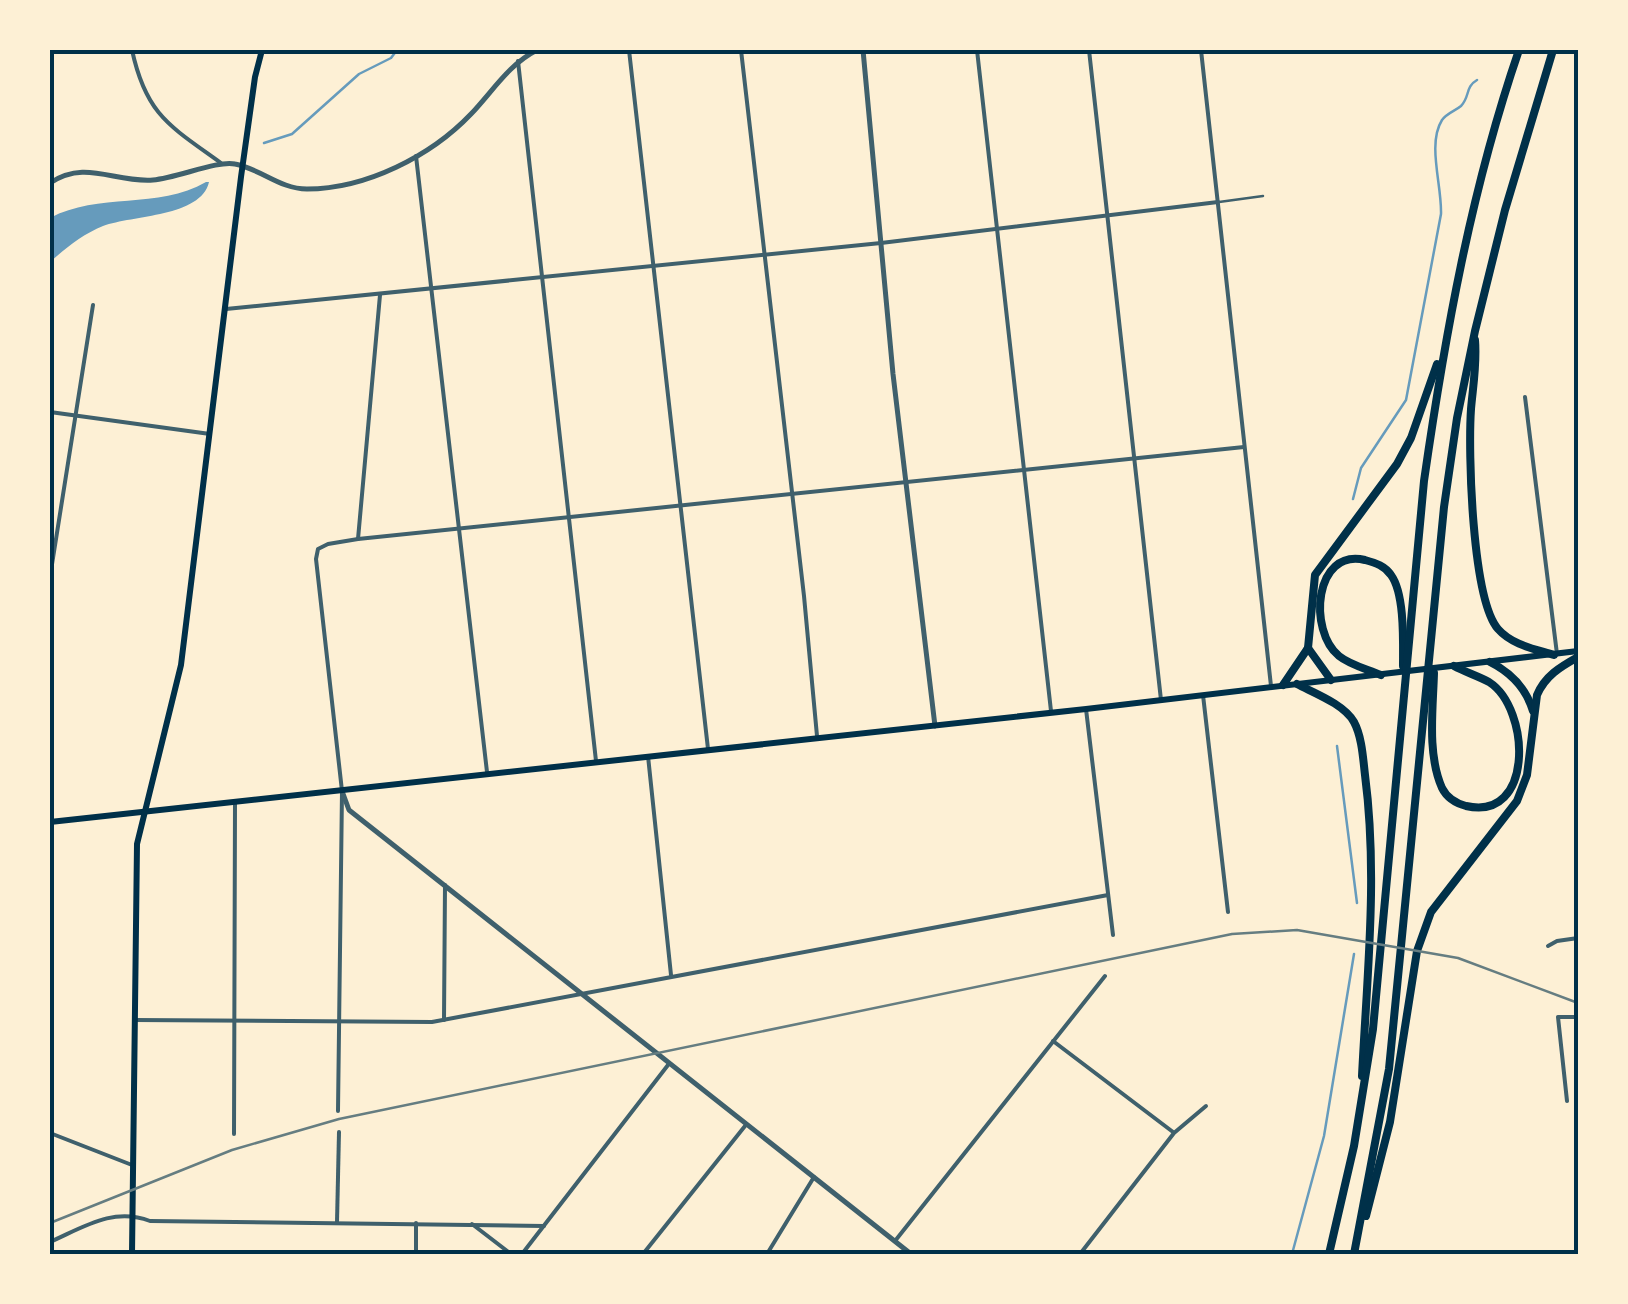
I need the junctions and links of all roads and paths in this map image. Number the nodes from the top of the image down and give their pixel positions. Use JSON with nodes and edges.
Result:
{"nodes":[{"id":1,"x":132,"y":50,"type":"edge"},
{"id":2,"x":262,"y":50,"type":"edge"},
{"id":3,"x":536,"y":50,"type":"edge"},
{"id":4,"x":630,"y":50,"type":"edge"},
{"id":5,"x":740,"y":50,"type":"edge"},
{"id":6,"x":862,"y":50,"type":"edge"},
{"id":7,"x":977,"y":50,"type":"edge"},
{"id":8,"x":1089,"y":50,"type":"edge"},
{"id":9,"x":1201,"y":50,"type":"edge"},
{"id":10,"x":1519,"y":50,"type":"edge"},
{"id":11,"x":1553,"y":50,"type":"edge"},
{"id":12,"x":518,"y":61,"type":"junction"},
{"id":13,"x":416,"y":156,"type":"junction"},
{"id":14,"x":220,"y":163,"type":"junction"},
{"id":15,"x":243,"y":166,"type":"junction"},
{"id":16,"x":50,"y":184,"type":"edge"},
{"id":17,"x":1263,"y":196,"type":"dead end"},
{"id":18,"x":1218,"y":202,"type":"junction"},
{"id":19,"x":1107,"y":214,"type":"junction"},
{"id":20,"x":996,"y":227,"type":"junction"},
{"id":21,"x":880,"y":243,"type":"junction"},
{"id":22,"x":764,"y":253,"type":"junction"},
{"id":23,"x":654,"y":265,"type":"junction"},
{"id":24,"x":543,"y":279,"type":"junction"},
{"id":25,"x":432,"y":289,"type":"junction"},
{"id":26,"x":380,"y":295,"type":"junction"},
{"id":27,"x":93,"y":305,"type":"dead end"},
{"id":28,"x":226,"y":309,"type":"junction"},
{"id":29,"x":1475,"y":331,"type":"junction"},
{"id":30,"x":1445,"y":342,"type":"junction"},
{"id":31,"x":1525,"y":397,"type":"dead end"},
{"id":32,"x":50,"y":412,"type":"edge"},
{"id":33,"x":76,"y":416,"type":"junction"},
{"id":34,"x":210,"y":434,"type":"junction"},
{"id":35,"x":1244,"y":447,"type":"junction"},
{"id":36,"x":1134,"y":456,"type":"junction"},
{"id":37,"x":1024,"y":468,"type":"junction"},
{"id":38,"x":905,"y":482,"type":"junction"},
{"id":39,"x":792,"y":495,"type":"junction"},
{"id":40,"x":681,"y":506,"type":"junction"},
{"id":41,"x":570,"y":517,"type":"junction"},
{"id":42,"x":459,"y":530,"type":"junction"},
{"id":43,"x":358,"y":539,"type":"junction"},
{"id":44,"x":50,"y":577,"type":"edge"},
{"id":45,"x":1435,"y":614,"type":"junction"},
{"id":46,"x":1308,"y":648,"type":"junction"},
{"id":47,"x":1555,"y":654,"type":"junction"},
{"id":48,"x":1578,"y":654,"type":"edge"},
{"id":49,"x":1490,"y":662,"type":"junction"},
{"id":50,"x":1454,"y":666,"type":"junction"},
{"id":51,"x":1381,"y":674,"type":"junction"},
{"id":52,"x":1331,"y":680,"type":"junction"},
{"id":53,"x":1296,"y":684,"type":"junction"},
{"id":54,"x":1283,"y":686,"type":"junction"},
{"id":55,"x":1271,"y":687,"type":"junction"},
{"id":56,"x":1204,"y":695,"type":"junction"},
{"id":57,"x":1162,"y":700,"type":"junction"},
{"id":58,"x":1404,"y":706,"type":"junction"},
{"id":59,"x":1086,"y":709,"type":"junction"},
{"id":60,"x":1051,"y":712,"type":"junction"},
{"id":61,"x":935,"y":726,"type":"junction"},
{"id":62,"x":1533,"y":726,"type":"junction"},
{"id":63,"x":817,"y":739,"type":"junction"},
{"id":64,"x":708,"y":749,"type":"junction"},
{"id":65,"x":648,"y":756,"type":"junction"},
{"id":66,"x":596,"y":761,"type":"junction"},
{"id":67,"x":488,"y":774,"type":"junction"},
{"id":68,"x":342,"y":791,"type":"junction"},
{"id":69,"x":235,"y":803,"type":"junction"},
{"id":70,"x":144,"y":813,"type":"junction"},
{"id":71,"x":50,"y":822,"type":"edge"},
{"id":72,"x":444,"y":885,"type":"junction"},
{"id":73,"x":1108,"y":896,"type":"junction"},
{"id":74,"x":1228,"y":912,"type":"dead end"},
{"id":75,"x":1112,"y":935,"type":"dead end"},
{"id":76,"x":1578,"y":938,"type":"edge"},
{"id":77,"x":1548,"y":946,"type":"dead end"},
{"id":78,"x":672,"y":976,"type":"junction"},
{"id":79,"x":1104,"y":976,"type":"dead end"},
{"id":80,"x":579,"y":993,"type":"junction"},
{"id":81,"x":1578,"y":1017,"type":"edge"},
{"id":82,"x":134,"y":1020,"type":"junction"},
{"id":83,"x":444,"y":1020,"type":"junction"},
{"id":84,"x":234,"y":1021,"type":"junction"},
{"id":85,"x":339,"y":1022,"type":"junction"},
{"id":86,"x":1053,"y":1041,"type":"junction"},
{"id":87,"x":668,"y":1065,"type":"junction"},
{"id":88,"x":1568,"y":1101,"type":"dead end"},
{"id":89,"x":1206,"y":1106,"type":"dead end"},
{"id":90,"x":338,"y":1111,"type":"dead end"},
{"id":91,"x":1359,"y":1119,"type":"junction"},
{"id":92,"x":745,"y":1126,"type":"junction"},
{"id":93,"x":339,"y":1132,"type":"dead end"},
{"id":94,"x":50,"y":1133,"type":"edge"},
{"id":95,"x":1174,"y":1133,"type":"junction"},
{"id":96,"x":234,"y":1134,"type":"dead end"},
{"id":97,"x":132,"y":1165,"type":"junction"},
{"id":98,"x":814,"y":1178,"type":"junction"},
{"id":99,"x":132,"y":1214,"type":"junction"},
{"id":100,"x":416,"y":1223,"type":"junction"},
{"id":101,"x":337,"y":1224,"type":"junction"},
{"id":102,"x":472,"y":1224,"type":"junction"},
{"id":103,"x":544,"y":1226,"type":"junction"},
{"id":104,"x":895,"y":1241,"type":"junction"},
{"id":105,"x":50,"y":1242,"type":"edge"},
{"id":106,"x":907,"y":1253,"type":"edge"},
{"id":107,"x":132,"y":1254,"type":"edge"},
{"id":108,"x":416,"y":1254,"type":"edge"},
{"id":109,"x":511,"y":1254,"type":"edge"},
{"id":110,"x":522,"y":1254,"type":"edge"},
{"id":111,"x":642,"y":1254,"type":"edge"},
{"id":112,"x":766,"y":1254,"type":"edge"},
{"id":113,"x":1080,"y":1254,"type":"edge"},
{"id":114,"x":1329,"y":1254,"type":"edge"},
{"id":115,"x":1354,"y":1254,"type":"edge"}],
"edges":[{"from":1,"to":14,"type":"street"},
{"from":2,"to":15,"type":"main road"},
{"from":3,"to":12,"type":"street"},
{"from":4,"to":23,"type":"street"},
{"from":5,"to":22,"type":"street"},
{"from":6,"to":21,"type":"street"},
{"from":7,"to":20,"type":"street"},
{"from":8,"to":19,"type":"street"},
{"from":9,"to":18,"type":"street"},
{"from":10,"to":30,"type":"highway"},
{"from":11,"to":29,"type":"highway"},
{"from":12,"to":13,"type":"street"},
{"from":12,"to":24,"type":"street"},
{"from":13,"to":15,"type":"street"},
{"from":13,"to":25,"type":"street"},
{"from":14,"to":15,"type":"street"},
{"from":14,"to":16,"type":"street"},
{"from":15,"to":28,"type":"main road"},
{"from":17,"to":18,"type":"lane"},
{"from":18,"to":19,"type":"street"},
{"from":18,"to":35,"type":"street"},
{"from":19,"to":20,"type":"street"},
{"from":19,"to":36,"type":"street"},
{"from":20,"to":21,"type":"street"},
{"from":20,"to":37,"type":"street"},
{"from":21,"to":22,"type":"street"},
{"from":21,"to":38,"type":"street"},
{"from":22,"to":23,"type":"street"},
{"from":22,"to":39,"type":"street"},
{"from":23,"to":24,"type":"street"},
{"from":23,"to":40,"type":"street"},
{"from":24,"to":25,"type":"street"},
{"from":24,"to":41,"type":"street"},
{"from":25,"to":26,"type":"street"},
{"from":25,"to":42,"type":"street"},
{"from":26,"to":28,"type":"street"},
{"from":26,"to":43,"type":"street"},
{"from":27,"to":33,"type":"street"},
{"from":28,"to":34,"type":"main road"},
{"from":29,"to":45,"type":"highway"},
{"from":29,"to":47,"type":"highway"},
{"from":30,"to":46,"type":"highway"},
{"from":30,"to":58,"type":"highway"},
{"from":31,"to":47,"type":"street"},
{"from":32,"to":33,"type":"street"},
{"from":33,"to":34,"type":"street"},
{"from":33,"to":44,"type":"street"},
{"from":34,"to":70,"type":"main road"},
{"from":35,"to":36,"type":"street"},
{"from":35,"to":55,"type":"street"},
{"from":36,"to":37,"type":"street"},
{"from":36,"to":57,"type":"street"},
{"from":37,"to":38,"type":"street"},
{"from":37,"to":60,"type":"street"},
{"from":38,"to":39,"type":"street"},
{"from":38,"to":61,"type":"street"},
{"from":39,"to":40,"type":"street"},
{"from":39,"to":63,"type":"street"},
{"from":40,"to":41,"type":"street"},
{"from":40,"to":64,"type":"street"},
{"from":41,"to":42,"type":"street"},
{"from":41,"to":66,"type":"street"},
{"from":42,"to":43,"type":"street"},
{"from":42,"to":67,"type":"street"},
{"from":43,"to":68,"type":"street"},
{"from":45,"to":50,"type":"highway"},
{"from":45,"to":115,"type":"highway"},
{"from":46,"to":52,"type":"highway"},
{"from":46,"to":54,"type":"highway"},
{"from":47,"to":48,"type":"main road"},
{"from":47,"to":49,"type":"main road"},
{"from":48,"to":62,"type":"highway"},
{"from":49,"to":50,"type":"main road"},
{"from":49,"to":62,"type":"highway"},
{"from":50,"to":51,"type":"main road"},
{"from":51,"to":52,"type":"main road"},
{"from":51,"to":58,"type":"highway"},
{"from":52,"to":53,"type":"main road"},
{"from":53,"to":54,"type":"main road"},
{"from":53,"to":91,"type":"highway"},
{"from":54,"to":55,"type":"main road"},
{"from":55,"to":56,"type":"main road"},
{"from":56,"to":57,"type":"main road"},
{"from":56,"to":74,"type":"street"},
{"from":57,"to":59,"type":"main road"},
{"from":58,"to":91,"type":"highway"},
{"from":59,"to":60,"type":"main road"},
{"from":59,"to":73,"type":"street"},
{"from":60,"to":61,"type":"main road"},
{"from":61,"to":63,"type":"main road"},
{"from":62,"to":115,"type":"highway"},
{"from":63,"to":64,"type":"main road"},
{"from":64,"to":65,"type":"main road"},
{"from":65,"to":66,"type":"main road"},
{"from":65,"to":78,"type":"street"},
{"from":66,"to":67,"type":"main road"},
{"from":67,"to":68,"type":"main road"},
{"from":68,"to":69,"type":"main road"},
{"from":68,"to":72,"type":"street"},
{"from":68,"to":85,"type":"street"},
{"from":69,"to":70,"type":"main road"},
{"from":69,"to":84,"type":"street"},
{"from":70,"to":71,"type":"main road"},
{"from":70,"to":82,"type":"main road"},
{"from":72,"to":80,"type":"street"},
{"from":72,"to":83,"type":"street"},
{"from":73,"to":75,"type":"street"},
{"from":73,"to":78,"type":"street"},
{"from":76,"to":77,"type":"street"},
{"from":78,"to":80,"type":"street"},
{"from":79,"to":86,"type":"street"},
{"from":80,"to":83,"type":"street"},
{"from":80,"to":87,"type":"street"},
{"from":81,"to":88,"type":"street"},
{"from":82,"to":84,"type":"street"},
{"from":82,"to":97,"type":"main road"},
{"from":83,"to":85,"type":"street"},
{"from":84,"to":85,"type":"street"},
{"from":84,"to":96,"type":"street"},
{"from":85,"to":90,"type":"street"},
{"from":86,"to":95,"type":"street"},
{"from":86,"to":104,"type":"street"},
{"from":87,"to":92,"type":"street"},
{"from":87,"to":103,"type":"street"},
{"from":89,"to":95,"type":"street"},
{"from":91,"to":114,"type":"highway"},
{"from":92,"to":98,"type":"street"},
{"from":92,"to":111,"type":"street"},
{"from":93,"to":101,"type":"street"},
{"from":94,"to":97,"type":"street"},
{"from":95,"to":113,"type":"street"},
{"from":97,"to":99,"type":"main road"},
{"from":98,"to":104,"type":"street"},
{"from":98,"to":112,"type":"street"},
{"from":99,"to":101,"type":"street"},
{"from":99,"to":105,"type":"street"},
{"from":99,"to":107,"type":"main road"},
{"from":100,"to":101,"type":"street"},
{"from":100,"to":102,"type":"street"},
{"from":100,"to":108,"type":"street"},
{"from":102,"to":103,"type":"street"},
{"from":102,"to":109,"type":"street"},
{"from":103,"to":110,"type":"street"},
{"from":104,"to":106,"type":"street"}]}
